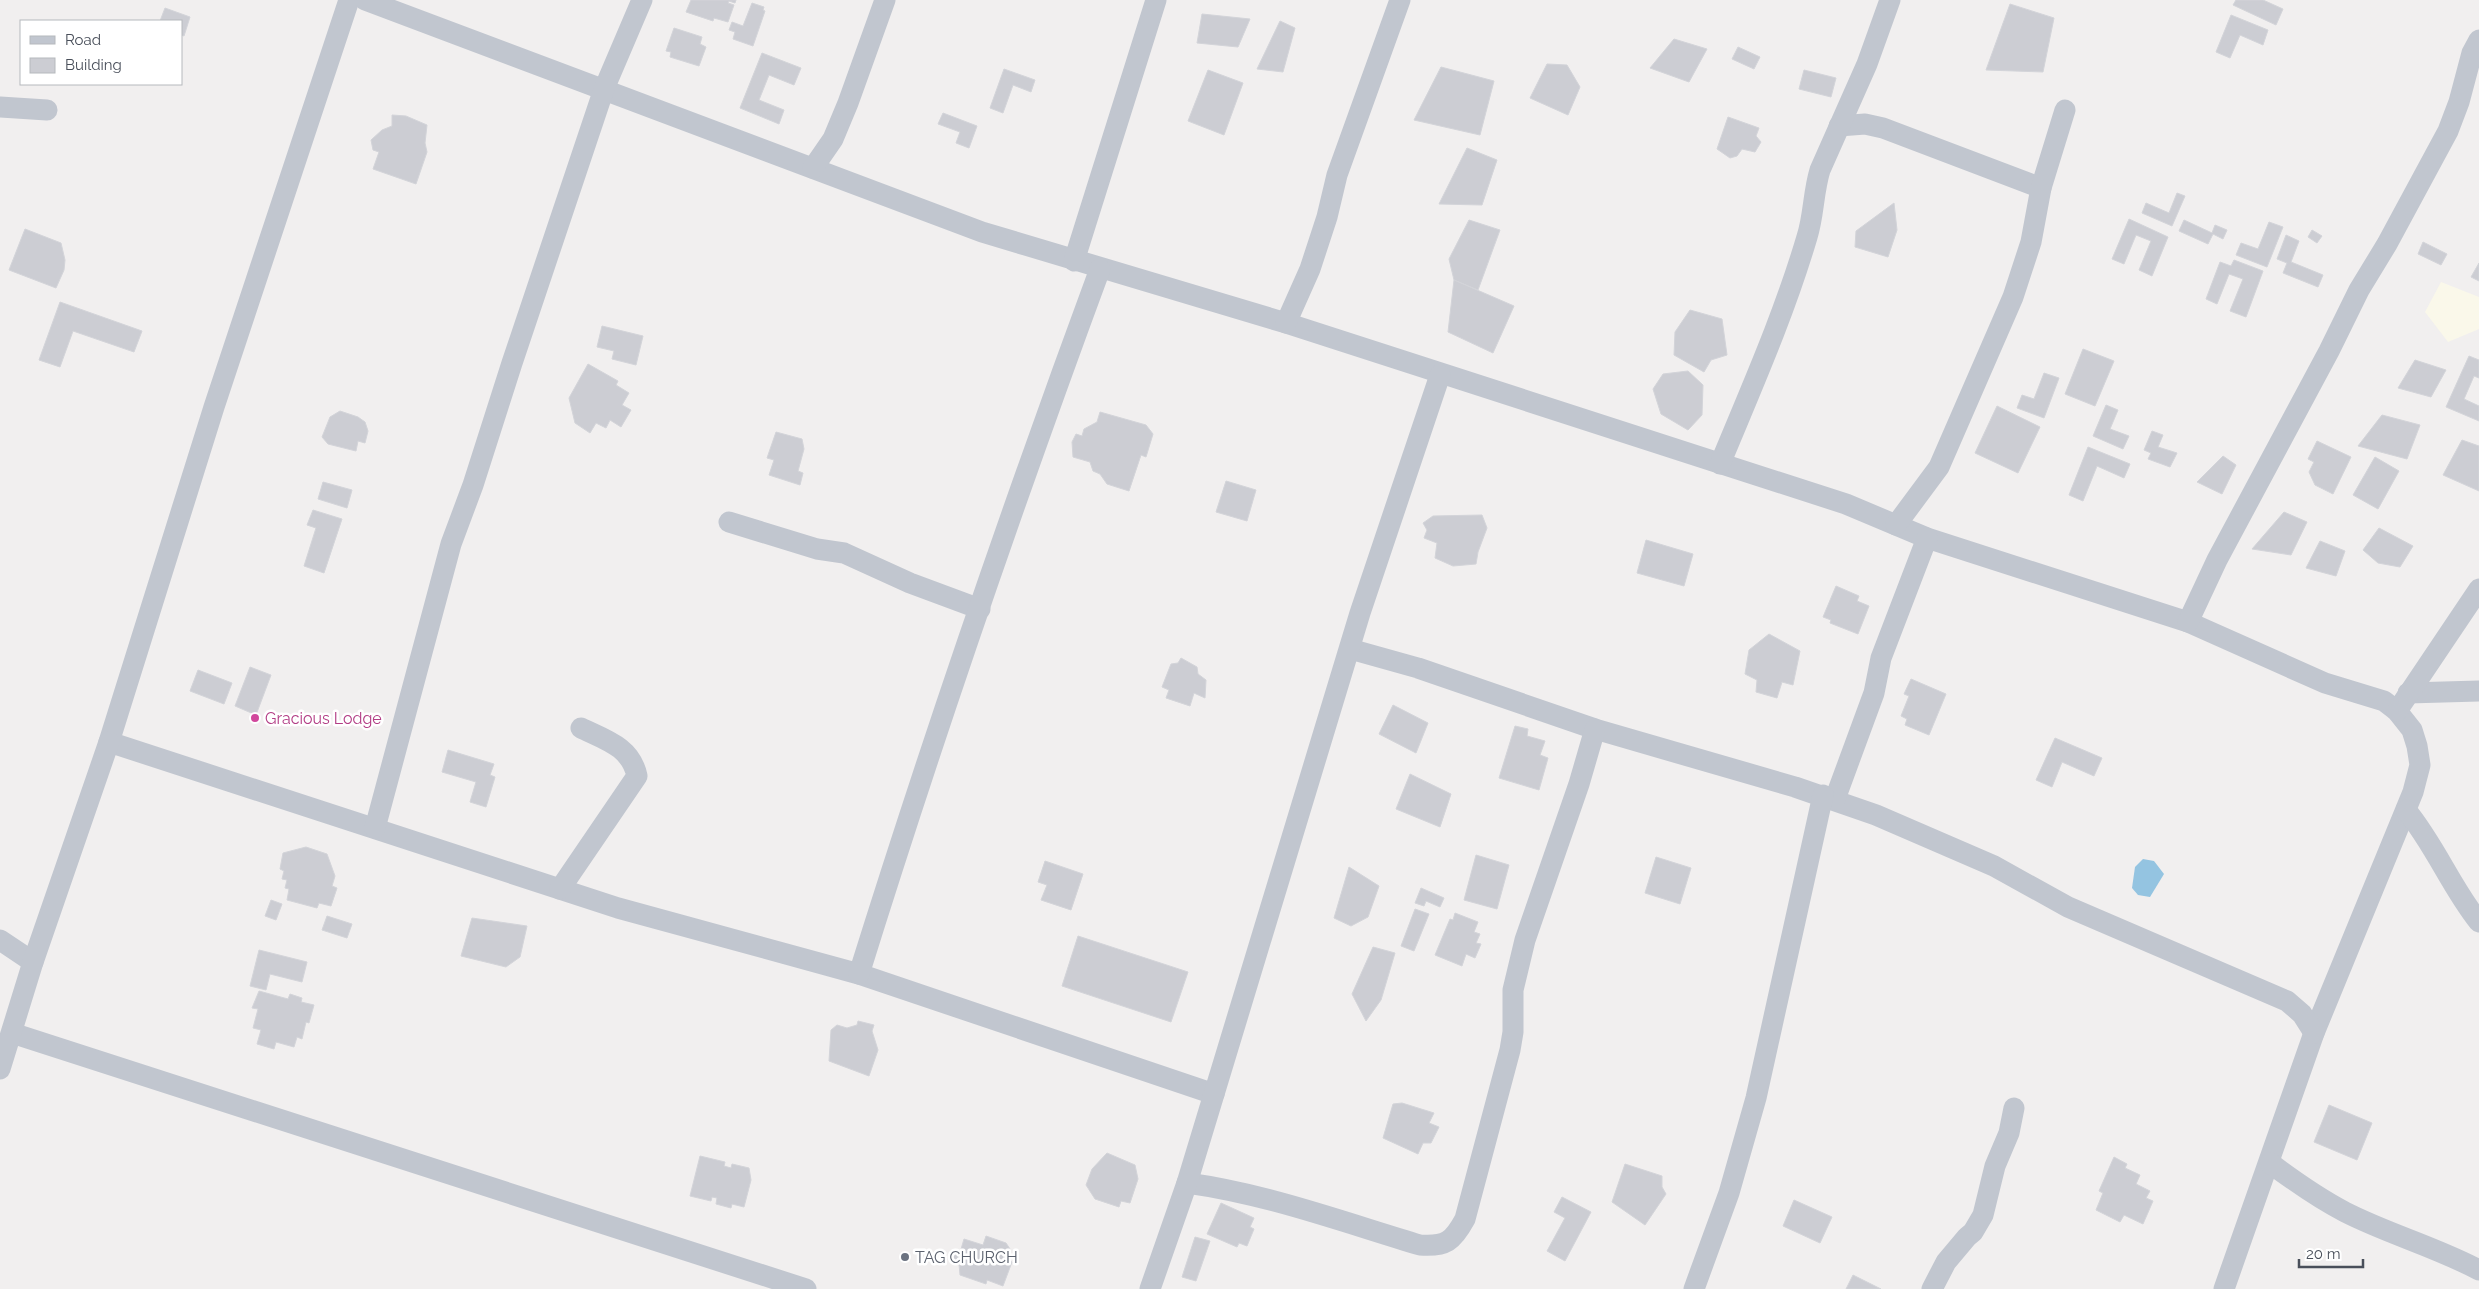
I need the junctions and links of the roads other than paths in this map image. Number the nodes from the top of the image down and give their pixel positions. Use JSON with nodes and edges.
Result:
{"nodes":[{"id":1,"x":349,"y":0,"type":"edge"},
{"id":2,"x":365,"y":0,"type":"edge"},
{"id":3,"x":642,"y":0,"type":"edge"},
{"id":4,"x":884,"y":0,"type":"edge"},
{"id":5,"x":1156,"y":0,"type":"edge"},
{"id":6,"x":1400,"y":0,"type":"edge"},
{"id":7,"x":1890,"y":0,"type":"edge"},
{"id":8,"x":2479,"y":40,"type":"edge"},
{"id":9,"x":604,"y":90,"type":"junction"},
{"id":10,"x":0,"y":107,"type":"edge"},
{"id":11,"x":47,"y":110,"type":"dead end"},
{"id":12,"x":2065,"y":110,"type":"dead end"},
{"id":13,"x":1839,"y":126,"type":"junction"},
{"id":14,"x":813,"y":168,"type":"junction"},
{"id":15,"x":2041,"y":188,"type":"junction"},
{"id":16,"x":1074,"y":261,"type":"junction"},
{"id":17,"x":1100,"y":269,"type":"junction"},
{"id":18,"x":1286,"y":324,"type":"junction"},
{"id":19,"x":1440,"y":375,"type":"junction"},
{"id":20,"x":1720,"y":464,"type":"junction"},
{"id":21,"x":728,"y":522,"type":"dead end"},
{"id":22,"x":1896,"y":525,"type":"junction"},
{"id":23,"x":1927,"y":538,"type":"junction"},
{"id":24,"x":2479,"y":589,"type":"edge"},
{"id":25,"x":980,"y":609,"type":"junction"},
{"id":26,"x":2188,"y":622,"type":"junction"},
{"id":27,"x":1350,"y":648,"type":"junction"},
{"id":28,"x":2479,"y":691,"type":"edge"},
{"id":29,"x":2408,"y":693,"type":"junction"},
{"id":30,"x":2397,"y":711,"type":"junction"},
{"id":31,"x":581,"y":728,"type":"dead end"},
{"id":32,"x":1595,"y":729,"type":"junction"},
{"id":33,"x":109,"y":742,"type":"junction"},
{"id":34,"x":1829,"y":797,"type":"junction"},
{"id":35,"x":2406,"y":810,"type":"junction"},
{"id":36,"x":375,"y":828,"type":"junction"},
{"id":37,"x":560,"y":889,"type":"junction"},
{"id":38,"x":2479,"y":922,"type":"edge"},
{"id":39,"x":0,"y":940,"type":"edge"},
{"id":40,"x":33,"y":962,"type":"junction"},
{"id":41,"x":859,"y":974,"type":"junction"},
{"id":42,"x":12,"y":1033,"type":"junction"},
{"id":43,"x":2314,"y":1033,"type":"junction"},
{"id":44,"x":0,"y":1069,"type":"edge"},
{"id":45,"x":1214,"y":1094,"type":"junction"},
{"id":46,"x":2014,"y":1108,"type":"dead end"},
{"id":47,"x":2270,"y":1163,"type":"junction"},
{"id":48,"x":1187,"y":1183,"type":"junction"},
{"id":49,"x":2479,"y":1270,"type":"edge"},
{"id":50,"x":806,"y":1289,"type":"edge"},
{"id":51,"x":1150,"y":1289,"type":"edge"},
{"id":52,"x":1694,"y":1289,"type":"edge"},
{"id":53,"x":1932,"y":1289,"type":"edge"},
{"id":54,"x":2224,"y":1289,"type":"edge"}],
"edges":[{"from":1,"to":33,"type":"street"},
{"from":2,"to":9,"type":"street"},
{"from":3,"to":9,"type":"street"},
{"from":4,"to":14,"type":"street"},
{"from":5,"to":16,"type":"street"},
{"from":6,"to":18,"type":"street"},
{"from":7,"to":13,"type":"street"},
{"from":8,"to":26,"type":"street"},
{"from":9,"to":14,"type":"street"},
{"from":9,"to":36,"type":"street"},
{"from":10,"to":11,"type":"street"},
{"from":12,"to":15,"type":"street"},
{"from":13,"to":15,"type":"street"},
{"from":13,"to":20,"type":"street"},
{"from":14,"to":16,"type":"street"},
{"from":15,"to":22,"type":"street"},
{"from":16,"to":17,"type":"street"},
{"from":17,"to":18,"type":"street"},
{"from":17,"to":25,"type":"street"},
{"from":18,"to":19,"type":"street"},
{"from":19,"to":20,"type":"street"},
{"from":19,"to":27,"type":"street"},
{"from":20,"to":22,"type":"street"},
{"from":21,"to":25,"type":"street"},
{"from":22,"to":23,"type":"street"},
{"from":23,"to":26,"type":"street"},
{"from":23,"to":34,"type":"street"},
{"from":24,"to":29,"type":"street"},
{"from":25,"to":41,"type":"street"},
{"from":26,"to":30,"type":"street"},
{"from":27,"to":32,"type":"street"},
{"from":27,"to":45,"type":"street"},
{"from":28,"to":29,"type":"street"},
{"from":29,"to":30,"type":"street"},
{"from":30,"to":35,"type":"street"},
{"from":31,"to":37,"type":"street"},
{"from":32,"to":34,"type":"street"},
{"from":32,"to":48,"type":"street"},
{"from":33,"to":36,"type":"street"},
{"from":33,"to":40,"type":"street"},
{"from":34,"to":43,"type":"street"},
{"from":34,"to":52,"type":"street"},
{"from":35,"to":38,"type":"street"},
{"from":35,"to":43,"type":"street"},
{"from":36,"to":37,"type":"street"},
{"from":37,"to":41,"type":"street"},
{"from":39,"to":40,"type":"street"},
{"from":40,"to":42,"type":"street"},
{"from":41,"to":45,"type":"street"},
{"from":42,"to":44,"type":"street"},
{"from":42,"to":50,"type":"street"},
{"from":43,"to":47,"type":"street"},
{"from":45,"to":48,"type":"street"},
{"from":46,"to":53,"type":"street"},
{"from":47,"to":49,"type":"street"},
{"from":47,"to":54,"type":"street"},
{"from":48,"to":51,"type":"street"}]}
